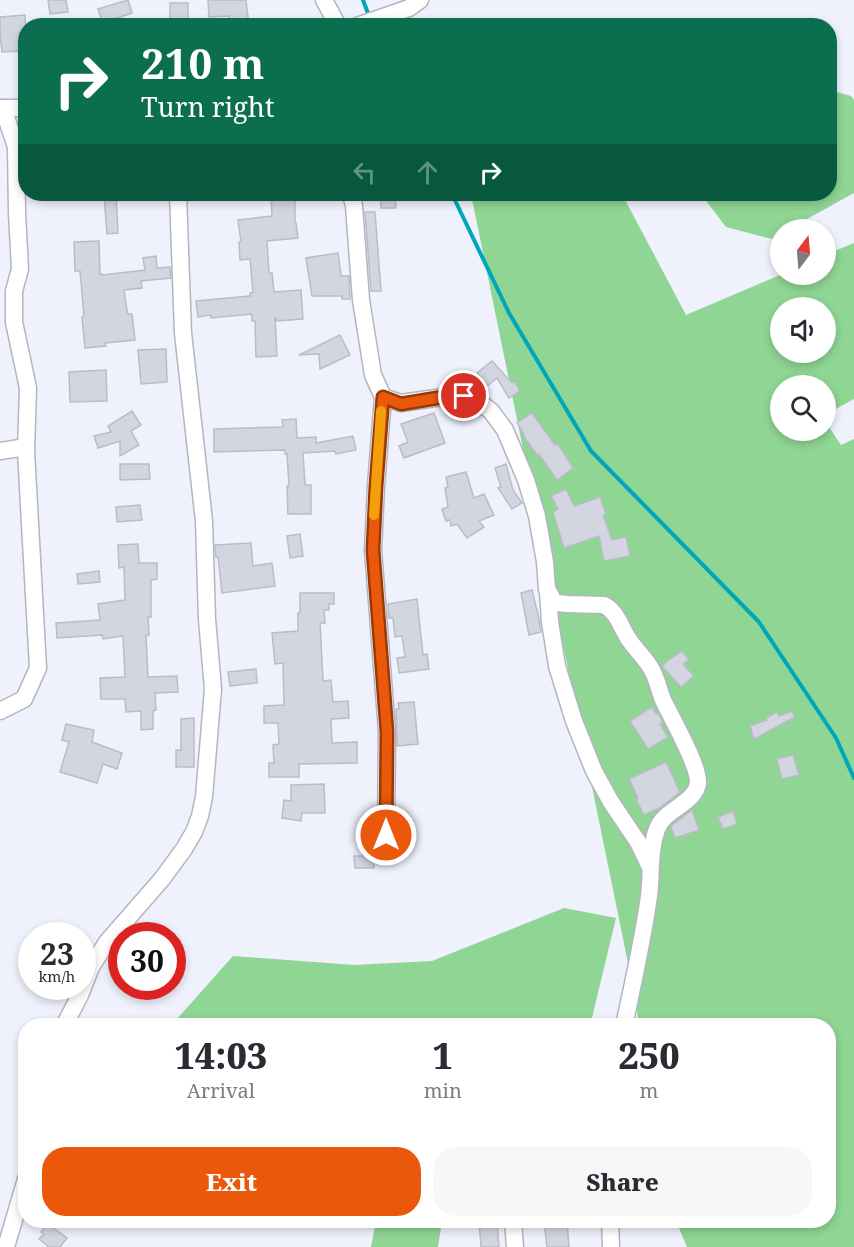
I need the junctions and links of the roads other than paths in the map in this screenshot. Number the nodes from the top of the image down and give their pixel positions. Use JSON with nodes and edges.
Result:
{"nodes":[{"id":1,"x":324,"y":0,"type":"edge"},
{"id":2,"x":414,"y":4,"type":"edge"},
{"id":3,"x":334,"y":18,"type":"edge"},
{"id":4,"x":376,"y":18,"type":"edge"},
{"id":5,"x":2,"y":108,"type":"edge"},
{"id":6,"x":18,"y":108,"type":"edge"},
{"id":7,"x":178,"y":201,"type":"edge"},
{"id":8,"x":353,"y":201,"type":"edge"},
{"id":9,"x":7,"y":291,"type":"edge"},
{"id":10,"x":383,"y":397,"type":"junction"},
{"id":11,"x":26,"y":447,"type":"junction"},
{"id":12,"x":0,"y":451,"type":"edge"},
{"id":13,"x":548,"y":589,"type":"junction"},
{"id":14,"x":0,"y":711,"type":"edge"},
{"id":15,"x":386,"y":835,"type":"dead end"},
{"id":16,"x":651,"y":868,"type":"junction"},
{"id":17,"x":68,"y":1018,"type":"edge"},
{"id":18,"x":626,"y":1018,"type":"edge"},
{"id":19,"x":18,"y":1206,"type":"edge"},
{"id":20,"x":514,"y":1228,"type":"edge"},
{"id":21,"x":610,"y":1228,"type":"edge"},
{"id":22,"x":6,"y":1247,"type":"edge"},
{"id":23,"x":515,"y":1247,"type":"edge"},
{"id":24,"x":611,"y":1247,"type":"edge"}],
"edges":[{"from":1,"to":3,"type":"street"},
{"from":2,"to":4,"type":"street"},
{"from":5,"to":6,"type":"street"},
{"from":5,"to":9,"type":"street"},
{"from":7,"to":17,"type":"street"},
{"from":8,"to":10,"type":"street"},
{"from":9,"to":11,"type":"street"},
{"from":10,"to":13,"type":"street"},
{"from":10,"to":15,"type":"street"},
{"from":11,"to":12,"type":"street"},
{"from":11,"to":14,"type":"street"},
{"from":13,"to":16,"type":"street"},
{"from":13,"to":16,"type":"street"},
{"from":16,"to":18,"type":"street"},
{"from":19,"to":22,"type":"street"},
{"from":20,"to":23,"type":"street"},
{"from":21,"to":24,"type":"street"}]}
